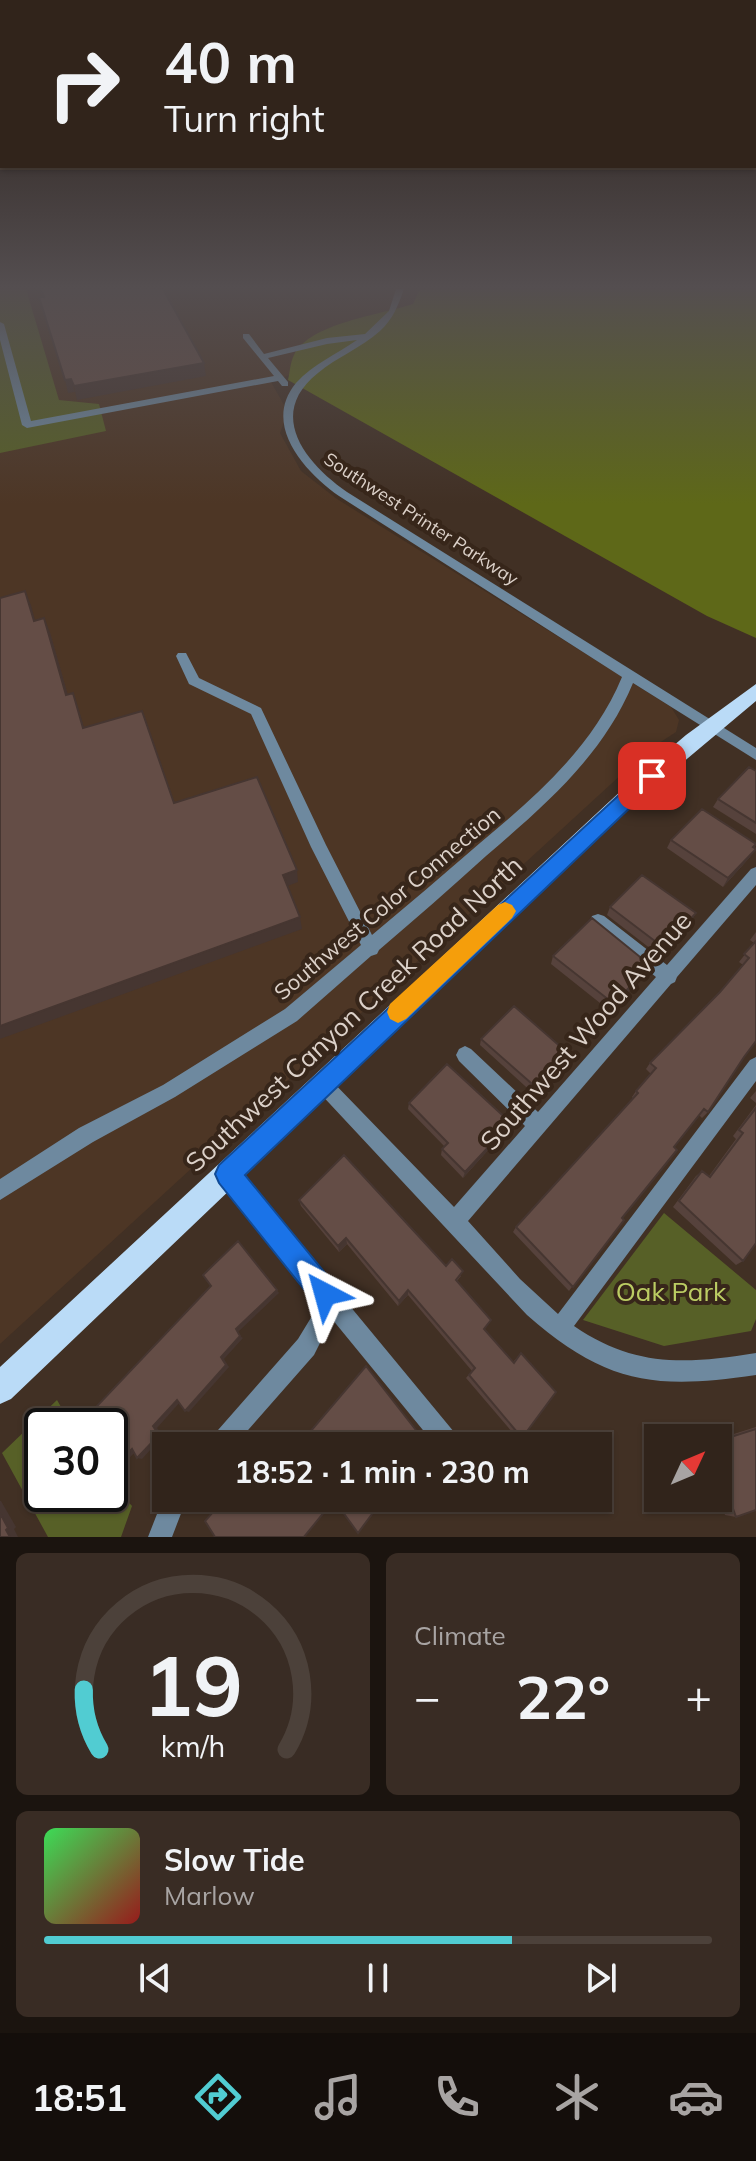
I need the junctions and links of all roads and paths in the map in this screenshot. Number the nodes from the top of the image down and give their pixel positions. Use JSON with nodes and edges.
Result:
{"nodes":[{"id":1,"x":10,"y":361,"type":"edge"},
{"id":2,"x":265,"y":361,"type":"edge"},
{"id":3,"x":331,"y":361,"type":"edge"},
{"id":4,"x":280,"y":378,"type":"junction"},
{"id":5,"x":294,"y":393,"type":"junction"},
{"id":6,"x":182,"y":656,"type":"dead end"},
{"id":7,"x":630,"y":674,"type":"junction"},
{"id":8,"x":756,"y":691,"type":"edge"},
{"id":9,"x":712,"y":725,"type":"junction"},
{"id":10,"x":756,"y":755,"type":"edge"},
{"id":11,"x":756,"y":874,"type":"edge"},
{"id":12,"x":598,"y":921,"type":"edge"},
{"id":13,"x":371,"y":949,"type":"junction"},
{"id":14,"x":669,"y":977,"type":"junction"},
{"id":15,"x":465,"y":1055,"type":"dead end"},
{"id":16,"x":756,"y":1066,"type":"edge"},
{"id":17,"x":322,"y":1083,"type":"junction"},
{"id":18,"x":538,"y":1125,"type":"junction"},
{"id":19,"x":228,"y":1174,"type":"junction"},
{"id":20,"x":0,"y":1190,"type":"edge"},
{"id":21,"x":454,"y":1222,"type":"junction"},
{"id":22,"x":325,"y":1294,"type":"junction"},
{"id":23,"x":559,"y":1329,"type":"junction"},
{"id":24,"x":756,"y":1364,"type":"edge"},
{"id":25,"x":0,"y":1388,"type":"edge"},
{"id":26,"x":231,"y":1432,"type":"edge"},
{"id":27,"x":439,"y":1432,"type":"edge"},
{"id":28,"x":170,"y":1512,"type":"edge"},
{"id":29,"x":160,"y":1537,"type":"edge"}],
"edges":[{"from":1,"to":4,"type":"street"},
{"from":2,"to":4,"type":"street"},
{"from":3,"to":5,"type":"street"},
{"from":4,"to":5,"type":"street"},
{"from":5,"to":7,"type":"street","name":"Southwest Printer Parkway"},
{"from":6,"to":13,"type":"street"},
{"from":7,"to":9,"type":"street","name":"Southwest Printer Parkway"},
{"from":7,"to":13,"type":"street","name":"Southwest Color Connection"},
{"from":8,"to":9,"type":"main road","name":"Southwest Canyon Creek Road North"},
{"from":9,"to":10,"type":"street","name":"Southwest Printer Parkway"},
{"from":9,"to":17,"type":"main road","name":"Southwest Canyon Creek Road North"},
{"from":11,"to":14,"type":"street","name":"Southwest Wood Avenue"},
{"from":12,"to":14,"type":"street"},
{"from":13,"to":20,"type":"street","name":"Southwest Color Connection"},
{"from":14,"to":18,"type":"street","name":"Southwest Wood Avenue"},
{"from":15,"to":18,"type":"street"},
{"from":16,"to":23,"type":"street"},
{"from":17,"to":19,"type":"main road","name":"Southwest Canyon Creek Road North"},
{"from":17,"to":21,"type":"street"},
{"from":18,"to":21,"type":"street","name":"Southwest Wood Avenue"},
{"from":19,"to":22,"type":"street"},
{"from":19,"to":25,"type":"main road","name":"Southwest Canyon Creek Road North"},
{"from":21,"to":23,"type":"street"},
{"from":22,"to":26,"type":"street"},
{"from":22,"to":27,"type":"street"},
{"from":23,"to":24,"type":"street"},
{"from":28,"to":29,"type":"street"}]}
